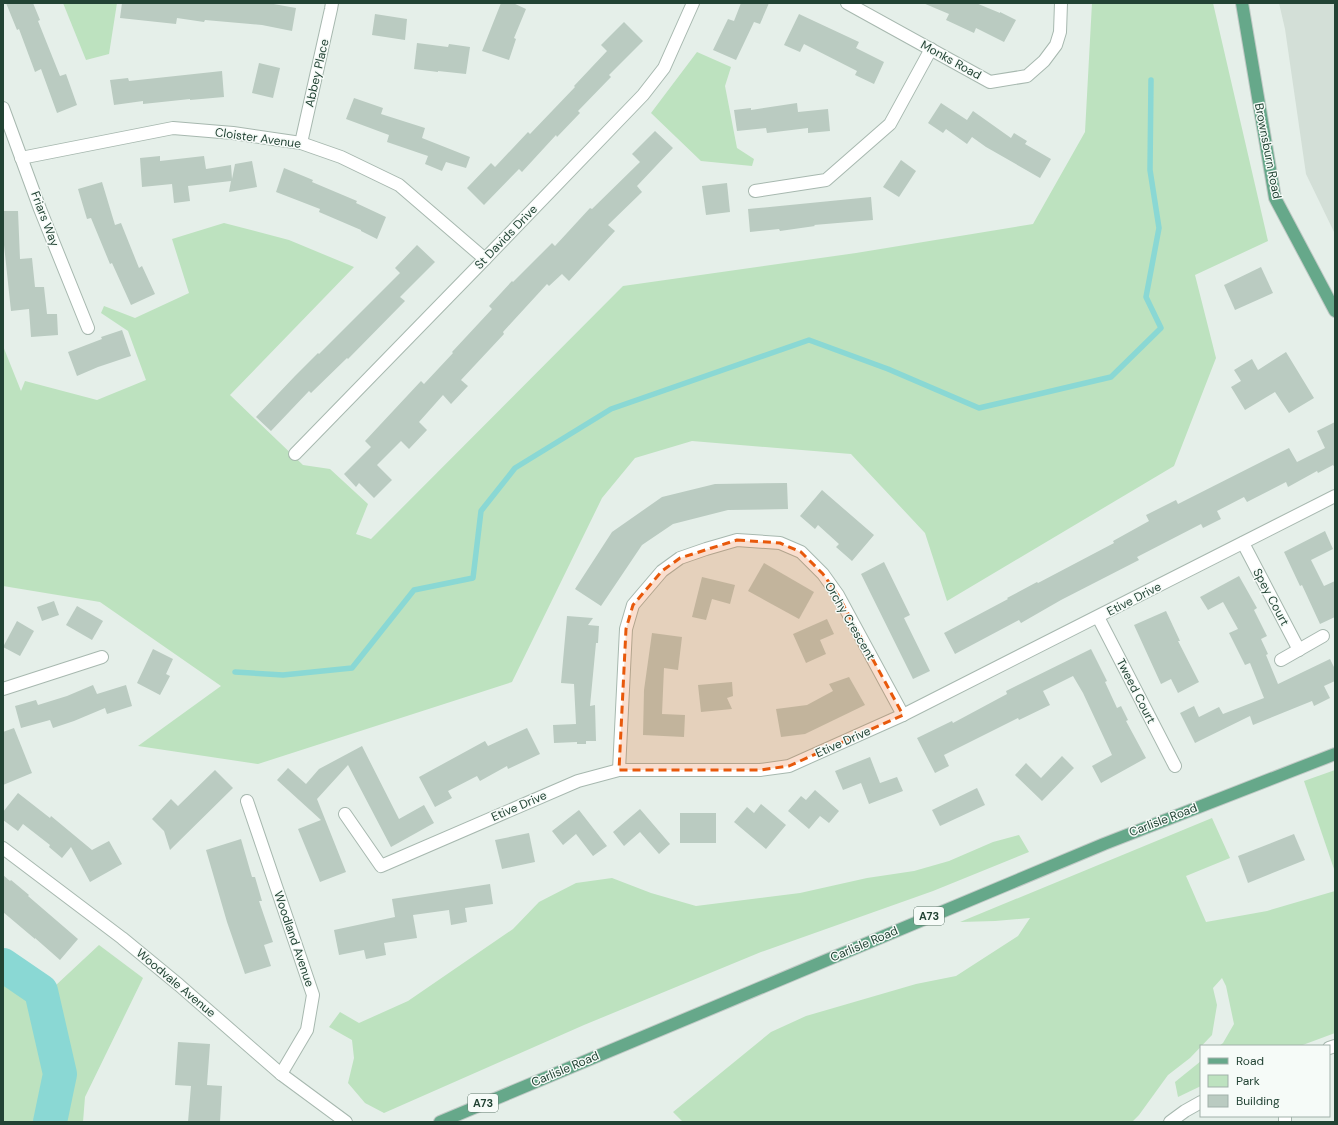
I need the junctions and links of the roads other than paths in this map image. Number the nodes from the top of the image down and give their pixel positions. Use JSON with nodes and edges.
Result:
{"nodes":[{"id":1,"x":332,"y":3,"type":"edge"},
{"id":2,"x":693,"y":3,"type":"edge"},
{"id":3,"x":847,"y":3,"type":"edge"},
{"id":4,"x":1061,"y":3,"type":"edge"},
{"id":5,"x":1242,"y":3,"type":"edge"},
{"id":6,"x":931,"y":49,"type":"junction"},
{"id":7,"x":3,"y":108,"type":"edge"},
{"id":8,"x":301,"y":143,"type":"junction"},
{"id":9,"x":21,"y":158,"type":"junction"},
{"id":10,"x":755,"y":191,"type":"dead end"},
{"id":11,"x":485,"y":259,"type":"junction"},
{"id":12,"x":1335,"y":311,"type":"edge"},
{"id":13,"x":88,"y":328,"type":"dead end"},
{"id":14,"x":295,"y":454,"type":"dead end"},
{"id":15,"x":1335,"y":496,"type":"edge"},
{"id":16,"x":1243,"y":543,"type":"junction"},
{"id":17,"x":1098,"y":617,"type":"junction"},
{"id":18,"x":1323,"y":636,"type":"dead end"},
{"id":19,"x":1299,"y":650,"type":"junction"},
{"id":20,"x":102,"y":657,"type":"dead end"},
{"id":21,"x":1281,"y":660,"type":"dead end"},
{"id":22,"x":3,"y":689,"type":"edge"},
{"id":23,"x":903,"y":715,"type":"junction"},
{"id":24,"x":1335,"y":754,"type":"edge"},
{"id":25,"x":1175,"y":766,"type":"dead end"},
{"id":26,"x":619,"y":770,"type":"junction"},
{"id":27,"x":247,"y":801,"type":"dead end"},
{"id":28,"x":345,"y":814,"type":"dead end"},
{"id":29,"x":3,"y":848,"type":"edge"},
{"id":30,"x":281,"y":1074,"type":"junction"},
{"id":31,"x":1200,"y":1103,"type":"edge"},
{"id":32,"x":346,"y":1122,"type":"edge"},
{"id":33,"x":440,"y":1122,"type":"edge"},
{"id":34,"x":1170,"y":1122,"type":"edge"}],
"edges":[{"from":1,"to":8,"type":"street","name":"Abbey Place"},
{"from":2,"to":11,"type":"street","name":"St Davids Drive"},
{"from":3,"to":6,"type":"street","name":"Monks Road"},
{"from":4,"to":6,"type":"street","name":"Monks Road"},
{"from":5,"to":12,"type":"main road","name":"Brownsburn Road"},
{"from":6,"to":10,"type":"street"},
{"from":7,"to":9,"type":"street","name":"Friars Way"},
{"from":8,"to":9,"type":"street","name":"Cloister Avenue"},
{"from":8,"to":11,"type":"street","name":"Cloister Avenue"},
{"from":9,"to":13,"type":"street","name":"Friars Way"},
{"from":11,"to":14,"type":"street","name":"St Davids Drive"},
{"from":15,"to":16,"type":"street","name":"Etive Drive"},
{"from":16,"to":17,"type":"street","name":"Etive Drive"},
{"from":16,"to":19,"type":"street","name":"Spey Court"},
{"from":17,"to":23,"type":"street","name":"Etive Drive"},
{"from":17,"to":25,"type":"street","name":"Tweed Court"},
{"from":18,"to":19,"type":"street"},
{"from":19,"to":21,"type":"street"},
{"from":20,"to":22,"type":"street"},
{"from":23,"to":26,"type":"street","name":"Etive Drive"},
{"from":23,"to":26,"type":"street","name":"Orchy Crescent"},
{"from":24,"to":33,"type":"main road","name":"Carlisle Road","number":"A73"},
{"from":26,"to":28,"type":"street","name":"Etive Drive"},
{"from":27,"to":30,"type":"street","name":"Woodland Avenue"},
{"from":29,"to":30,"type":"street","name":"Woodvale Avenue"},
{"from":30,"to":32,"type":"street","name":"Woodvale Avenue"},
{"from":31,"to":34,"type":"street"}]}
